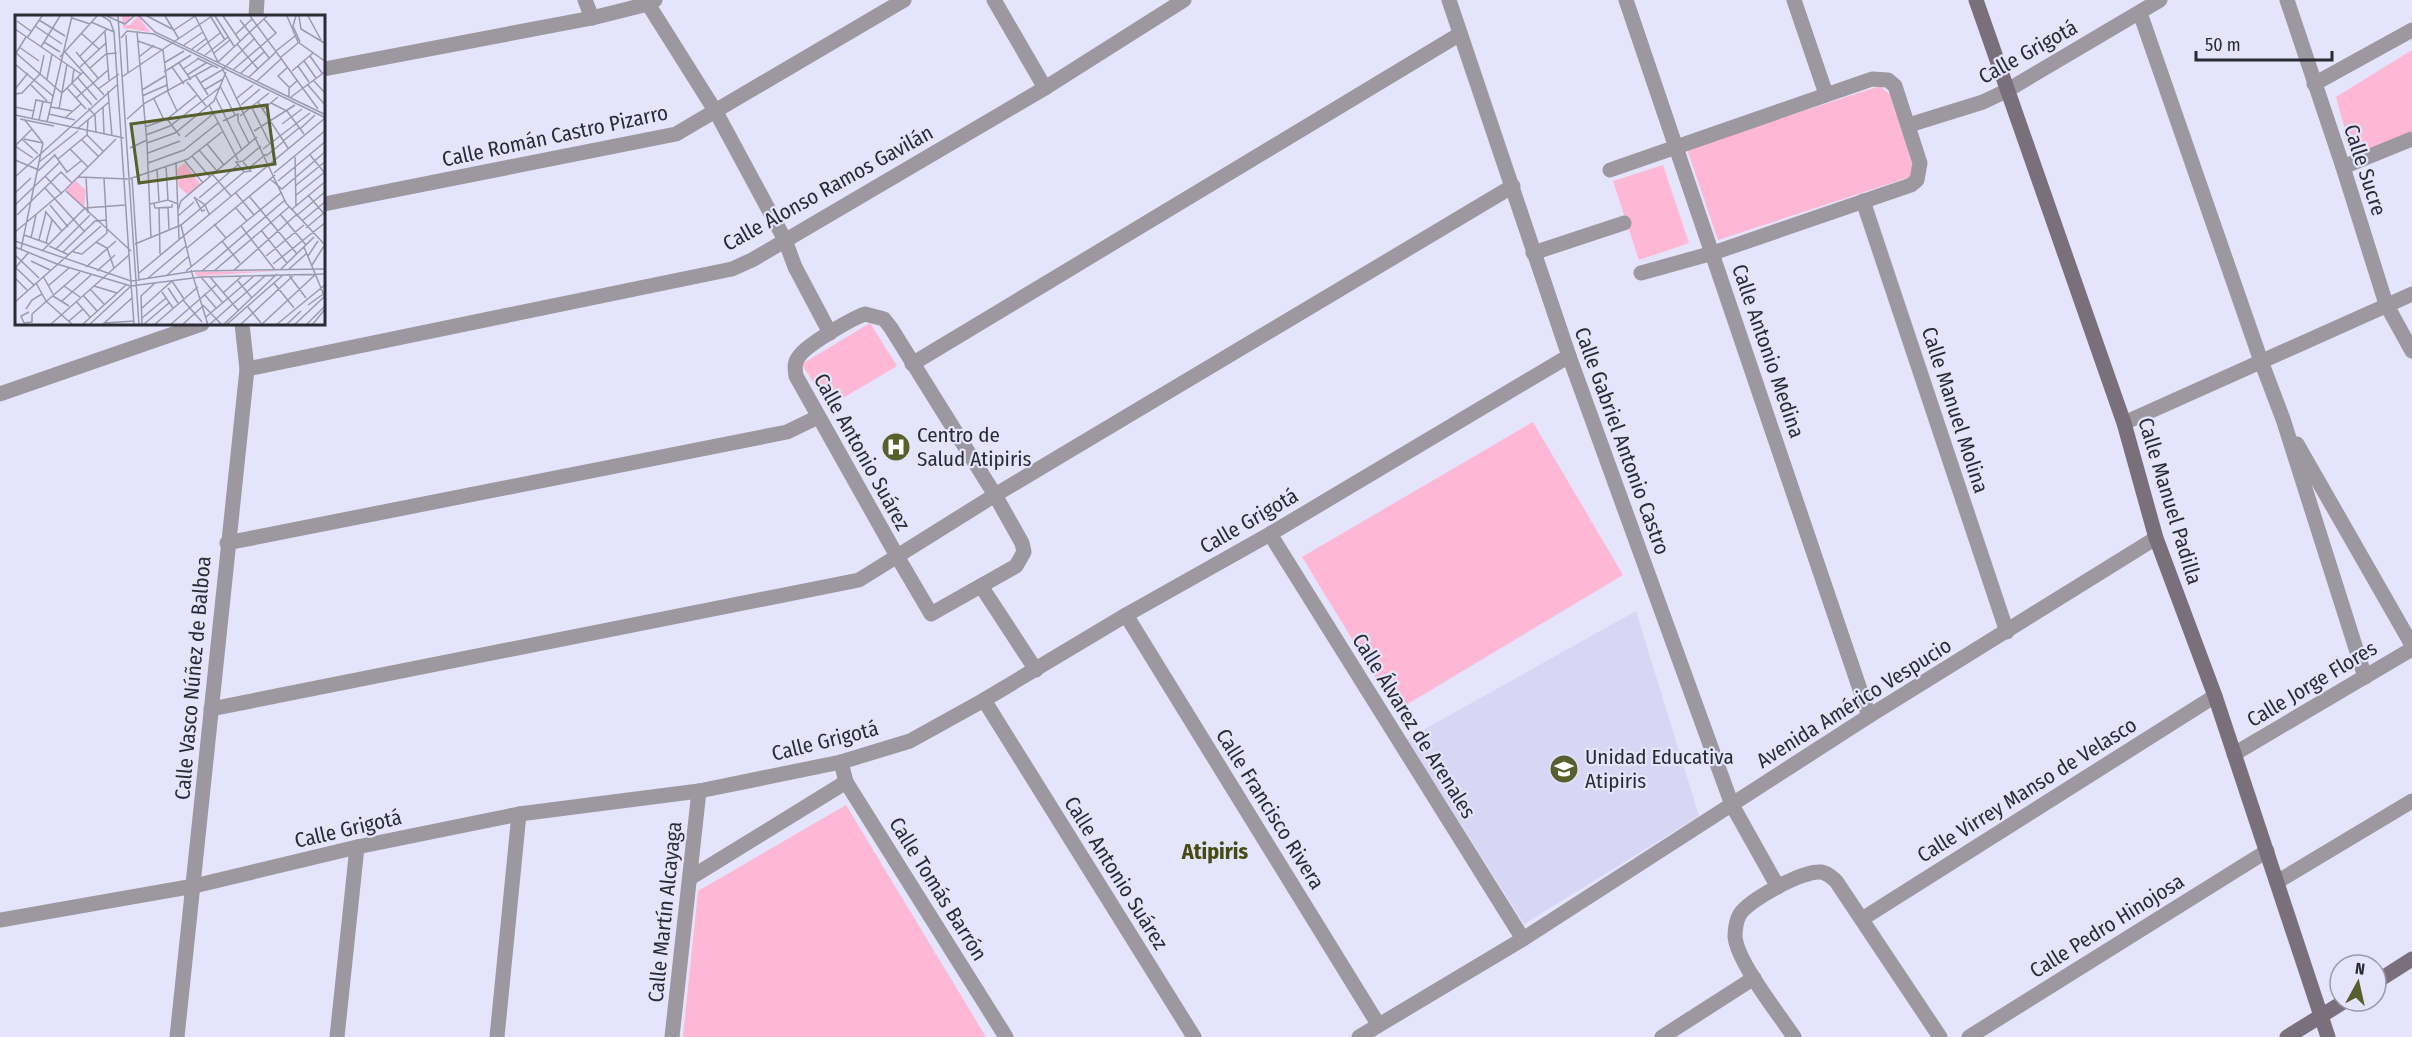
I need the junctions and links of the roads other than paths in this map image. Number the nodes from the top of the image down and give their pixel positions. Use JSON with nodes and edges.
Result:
{"nodes":[{"id":1,"x":257,"y":0,"type":"edge"},
{"id":2,"x":585,"y":0,"type":"edge"},
{"id":3,"x":904,"y":0,"type":"edge"},
{"id":4,"x":994,"y":0,"type":"edge"},
{"id":5,"x":1184,"y":0,"type":"edge"},
{"id":6,"x":1449,"y":0,"type":"edge"},
{"id":7,"x":1626,"y":0,"type":"edge"},
{"id":8,"x":1794,"y":0,"type":"edge"},
{"id":9,"x":1976,"y":0,"type":"edge"},
{"id":10,"x":2160,"y":0,"type":"edge"},
{"id":11,"x":2287,"y":0,"type":"edge"},
{"id":12,"x":652,"y":2,"type":"edge"},
{"id":13,"x":2140,"y":13,"type":"junction"},
{"id":14,"x":256,"y":15,"type":"edge"},
{"id":15,"x":592,"y":18,"type":"junction"},
{"id":16,"x":2412,"y":30,"type":"edge"},
{"id":17,"x":1461,"y":34,"type":"junction"},
{"id":18,"x":326,"y":69,"type":"edge"},
{"id":19,"x":2314,"y":84,"type":"junction"},
{"id":20,"x":1045,"y":88,"type":"junction"},
{"id":21,"x":2006,"y":91,"type":"junction"},
{"id":22,"x":1826,"y":94,"type":"junction"},
{"id":23,"x":716,"y":112,"type":"junction"},
{"id":24,"x":1909,"y":125,"type":"junction"},
{"id":25,"x":2412,"y":139,"type":"edge"},
{"id":26,"x":1675,"y":146,"type":"junction"},
{"id":27,"x":2343,"y":167,"type":"junction"},
{"id":28,"x":1610,"y":170,"type":"dead end"},
{"id":29,"x":1513,"y":186,"type":"junction"},
{"id":30,"x":1863,"y":201,"type":"junction"},
{"id":31,"x":326,"y":204,"type":"edge"},
{"id":32,"x":1624,"y":223,"type":"dead end"},
{"id":33,"x":785,"y":240,"type":"junction"},
{"id":34,"x":1533,"y":253,"type":"junction"},
{"id":35,"x":1713,"y":253,"type":"junction"},
{"id":36,"x":1641,"y":273,"type":"dead end"},
{"id":37,"x":2412,"y":294,"type":"edge"},
{"id":38,"x":2386,"y":304,"type":"junction"},
{"id":39,"x":196,"y":326,"type":"edge"},
{"id":40,"x":242,"y":326,"type":"edge"},
{"id":41,"x":830,"y":333,"type":"junction"},
{"id":42,"x":2412,"y":351,"type":"edge"},
{"id":43,"x":1569,"y":356,"type":"junction"},
{"id":44,"x":2260,"y":362,"type":"junction"},
{"id":45,"x":912,"y":364,"type":"junction"},
{"id":46,"x":247,"y":369,"type":"junction"},
{"id":47,"x":0,"y":393,"type":"edge"},
{"id":48,"x":818,"y":417,"type":"junction"},
{"id":49,"x":2283,"y":419,"type":"junction"},
{"id":50,"x":2124,"y":423,"type":"junction"},
{"id":51,"x":995,"y":495,"type":"junction"},
{"id":52,"x":1270,"y":534,"type":"junction"},
{"id":53,"x":2156,"y":538,"type":"junction"},
{"id":54,"x":227,"y":543,"type":"junction"},
{"id":55,"x":897,"y":556,"type":"junction"},
{"id":56,"x":981,"y":586,"type":"junction"},
{"id":57,"x":1126,"y":615,"type":"junction"},
{"id":58,"x":2007,"y":632,"type":"junction"},
{"id":59,"x":2412,"y":647,"type":"edge"},
{"id":60,"x":1036,"y":670,"type":"junction"},
{"id":61,"x":2365,"y":676,"type":"junction"},
{"id":62,"x":2215,"y":696,"type":"junction"},
{"id":63,"x":984,"y":700,"type":"junction"},
{"id":64,"x":211,"y":709,"type":"junction"},
{"id":65,"x":1869,"y":717,"type":"junction"},
{"id":66,"x":2234,"y":754,"type":"junction"},
{"id":67,"x":841,"y":762,"type":"junction"},
{"id":68,"x":846,"y":782,"type":"junction"},
{"id":69,"x":699,"y":791,"type":"junction"},
{"id":70,"x":2412,"y":801,"type":"edge"},
{"id":71,"x":1732,"y":805,"type":"junction"},
{"id":72,"x":519,"y":814,"type":"junction"},
{"id":73,"x":357,"y":848,"type":"junction"},
{"id":74,"x":2267,"y":851,"type":"junction"},
{"id":75,"x":690,"y":878,"type":"junction"},
{"id":76,"x":2277,"y":882,"type":"junction"},
{"id":77,"x":194,"y":886,"type":"junction"},
{"id":78,"x":1778,"y":887,"type":"junction"},
{"id":79,"x":1862,"y":919,"type":"junction"},
{"id":80,"x":0,"y":920,"type":"edge"},
{"id":81,"x":1523,"y":939,"type":"junction"},
{"id":82,"x":2412,"y":959,"type":"edge"},
{"id":83,"x":2388,"y":974,"type":"edge"},
{"id":84,"x":1755,"y":978,"type":"junction"},
{"id":85,"x":2328,"y":1011,"type":"edge"},
{"id":86,"x":2322,"y":1015,"type":"junction"},
{"id":87,"x":1378,"y":1024,"type":"junction"},
{"id":88,"x":177,"y":1037,"type":"edge"},
{"id":89,"x":337,"y":1037,"type":"edge"},
{"id":90,"x":497,"y":1037,"type":"edge"},
{"id":91,"x":672,"y":1037,"type":"edge"},
{"id":92,"x":1006,"y":1037,"type":"edge"},
{"id":93,"x":1194,"y":1037,"type":"edge"},
{"id":94,"x":1359,"y":1037,"type":"edge"},
{"id":95,"x":1662,"y":1037,"type":"edge"},
{"id":96,"x":1794,"y":1037,"type":"edge"},
{"id":97,"x":1940,"y":1037,"type":"edge"},
{"id":98,"x":1969,"y":1037,"type":"edge"},
{"id":99,"x":2288,"y":1037,"type":"edge"},
{"id":100,"x":2328,"y":1037,"type":"edge"}],
"edges":[{"from":1,"to":14,"type":"street"},
{"from":2,"to":15,"type":"street"},
{"from":3,"to":23,"type":"street","name":"Calle Román Castro Pizarro"},
{"from":4,"to":20,"type":"street"},
{"from":5,"to":20,"type":"street","name":"Calle Alonso Ramos Gavilán"},
{"from":6,"to":17,"type":"street","name":"Calle Gabriel Antonio Castro"},
{"from":7,"to":26,"type":"street","name":"Calle Antonio Medina"},
{"from":8,"to":22,"type":"street"},
{"from":9,"to":21,"type":"street","name":"Calle Manuel Padilla"},
{"from":10,"to":13,"type":"street","name":"Calle Grigotá"},
{"from":11,"to":19,"type":"street","name":"Calle Sucre"},
{"from":12,"to":15,"type":"street"},
{"from":12,"to":23,"type":"street"},
{"from":13,"to":21,"type":"street","name":"Calle Grigotá"},
{"from":13,"to":44,"type":"street"},
{"from":15,"to":18,"type":"street"},
{"from":16,"to":19,"type":"street"},
{"from":17,"to":29,"type":"street","name":"Calle Gabriel Antonio Castro"},
{"from":17,"to":45,"type":"street"},
{"from":19,"to":27,"type":"street","name":"Calle Sucre"},
{"from":20,"to":33,"type":"street","name":"Calle Alonso Ramos Gavilán"},
{"from":21,"to":24,"type":"street","name":"Calle Grigotá"},
{"from":21,"to":50,"type":"street","name":"Calle Manuel Padilla"},
{"from":22,"to":24,"type":"street"},
{"from":22,"to":26,"type":"street"},
{"from":23,"to":31,"type":"street","name":"Calle Román Castro Pizarro"},
{"from":23,"to":33,"type":"street"},
{"from":24,"to":30,"type":"street"},
{"from":25,"to":27,"type":"street"},
{"from":26,"to":28,"type":"street"},
{"from":26,"to":35,"type":"street","name":"Calle Antonio Medina"},
{"from":27,"to":38,"type":"street","name":"Calle Sucre"},
{"from":29,"to":34,"type":"street","name":"Calle Gabriel Antonio Castro"},
{"from":29,"to":51,"type":"street"},
{"from":30,"to":35,"type":"street"},
{"from":30,"to":58,"type":"street","name":"Calle Manuel Molina"},
{"from":32,"to":34,"type":"street"},
{"from":33,"to":41,"type":"street"},
{"from":33,"to":46,"type":"street","name":"Calle Alonso Ramos Gavilán"},
{"from":34,"to":43,"type":"street","name":"Calle Gabriel Antonio Castro"},
{"from":35,"to":36,"type":"street"},
{"from":35,"to":65,"type":"street","name":"Calle Antonio Medina"},
{"from":37,"to":38,"type":"street"},
{"from":38,"to":42,"type":"street","name":"Calle Sucre"},
{"from":38,"to":44,"type":"street"},
{"from":39,"to":47,"type":"street"},
{"from":40,"to":46,"type":"street","name":"Calle Vasco Núñez de Balboa"},
{"from":41,"to":45,"type":"street"},
{"from":41,"to":48,"type":"street","name":"Calle Antonio Suárez"},
{"from":43,"to":52,"type":"street","name":"Calle Grigotá"},
{"from":43,"to":71,"type":"street","name":"Calle Gabriel Antonio Castro"},
{"from":44,"to":49,"type":"street"},
{"from":44,"to":50,"type":"street"},
{"from":45,"to":51,"type":"street"},
{"from":46,"to":54,"type":"street","name":"Calle Vasco Núñez de Balboa"},
{"from":48,"to":54,"type":"street"},
{"from":48,"to":55,"type":"street","name":"Calle Antonio Suárez"},
{"from":49,"to":59,"type":"street"},
{"from":49,"to":61,"type":"street"},
{"from":50,"to":53,"type":"street","name":"Calle Manuel Padilla"},
{"from":51,"to":55,"type":"street"},
{"from":51,"to":56,"type":"street"},
{"from":52,"to":57,"type":"street","name":"Calle Grigotá"},
{"from":52,"to":81,"type":"street","name":"Calle Álvarez de Arenales"},
{"from":53,"to":58,"type":"street","name":"Avenida Américo Vespucio"},
{"from":53,"to":62,"type":"street","name":"Calle Manuel Padilla"},
{"from":54,"to":64,"type":"street","name":"Calle Vasco Núñez de Balboa"},
{"from":55,"to":56,"type":"street","name":"Calle Antonio Suárez"},
{"from":55,"to":64,"type":"street"},
{"from":56,"to":60,"type":"street"},
{"from":57,"to":60,"type":"street","name":"Calle Grigotá"},
{"from":57,"to":87,"type":"street","name":"Calle Francisco Rivera"},
{"from":58,"to":65,"type":"street","name":"Avenida Américo Vespucio"},
{"from":59,"to":61,"type":"street","name":"Calle Jorge Flores"},
{"from":60,"to":63,"type":"street","name":"Calle Grigotá"},
{"from":61,"to":66,"type":"street","name":"Calle Jorge Flores"},
{"from":62,"to":66,"type":"street","name":"Calle Manuel Padilla"},
{"from":62,"to":79,"type":"street","name":"Calle Virrey Manso de Velasco"},
{"from":63,"to":67,"type":"street","name":"Calle Grigotá"},
{"from":63,"to":93,"type":"street","name":"Calle Antonio Suárez"},
{"from":64,"to":77,"type":"street","name":"Calle Vasco Núñez de Balboa"},
{"from":65,"to":71,"type":"street","name":"Avenida Américo Vespucio"},
{"from":66,"to":74,"type":"street","name":"Calle Manuel Padilla"},
{"from":67,"to":68,"type":"street","name":"Calle Tomás Barrón"},
{"from":67,"to":69,"type":"street","name":"Calle Grigotá"},
{"from":68,"to":75,"type":"street"},
{"from":68,"to":92,"type":"street","name":"Calle Tomás Barrón"},
{"from":69,"to":72,"type":"street","name":"Calle Grigotá"},
{"from":69,"to":75,"type":"street","name":"Calle Martín Alcayaga"},
{"from":70,"to":76,"type":"street"},
{"from":71,"to":78,"type":"street","name":"Calle Gabriel Antonio Castro"},
{"from":71,"to":81,"type":"street","name":"Avenida Américo Vespucio"},
{"from":72,"to":73,"type":"street","name":"Calle Grigotá"},
{"from":72,"to":90,"type":"street"},
{"from":73,"to":77,"type":"street","name":"Calle Grigotá"},
{"from":73,"to":89,"type":"street"},
{"from":74,"to":76,"type":"street","name":"Calle Manuel Padilla"},
{"from":74,"to":98,"type":"street","name":"Calle Pedro Hinojosa"},
{"from":75,"to":91,"type":"street","name":"Calle Martín Alcayaga"},
{"from":76,"to":86,"type":"street","name":"Calle Manuel Padilla"},
{"from":77,"to":80,"type":"street","name":"Calle Grigotá"},
{"from":77,"to":88,"type":"street","name":"Calle Vasco Núñez de Balboa"},
{"from":78,"to":79,"type":"street"},
{"from":78,"to":84,"type":"street"},
{"from":79,"to":97,"type":"street"},
{"from":81,"to":87,"type":"street","name":"Avenida Américo Vespucio"},
{"from":82,"to":83,"type":"street"},
{"from":84,"to":95,"type":"street"},
{"from":84,"to":96,"type":"street"},
{"from":85,"to":86,"type":"street"},
{"from":86,"to":99,"type":"street"},
{"from":86,"to":100,"type":"street","name":"Calle Manuel Padilla"},
{"from":87,"to":94,"type":"street","name":"Avenida Américo Vespucio"}]}
